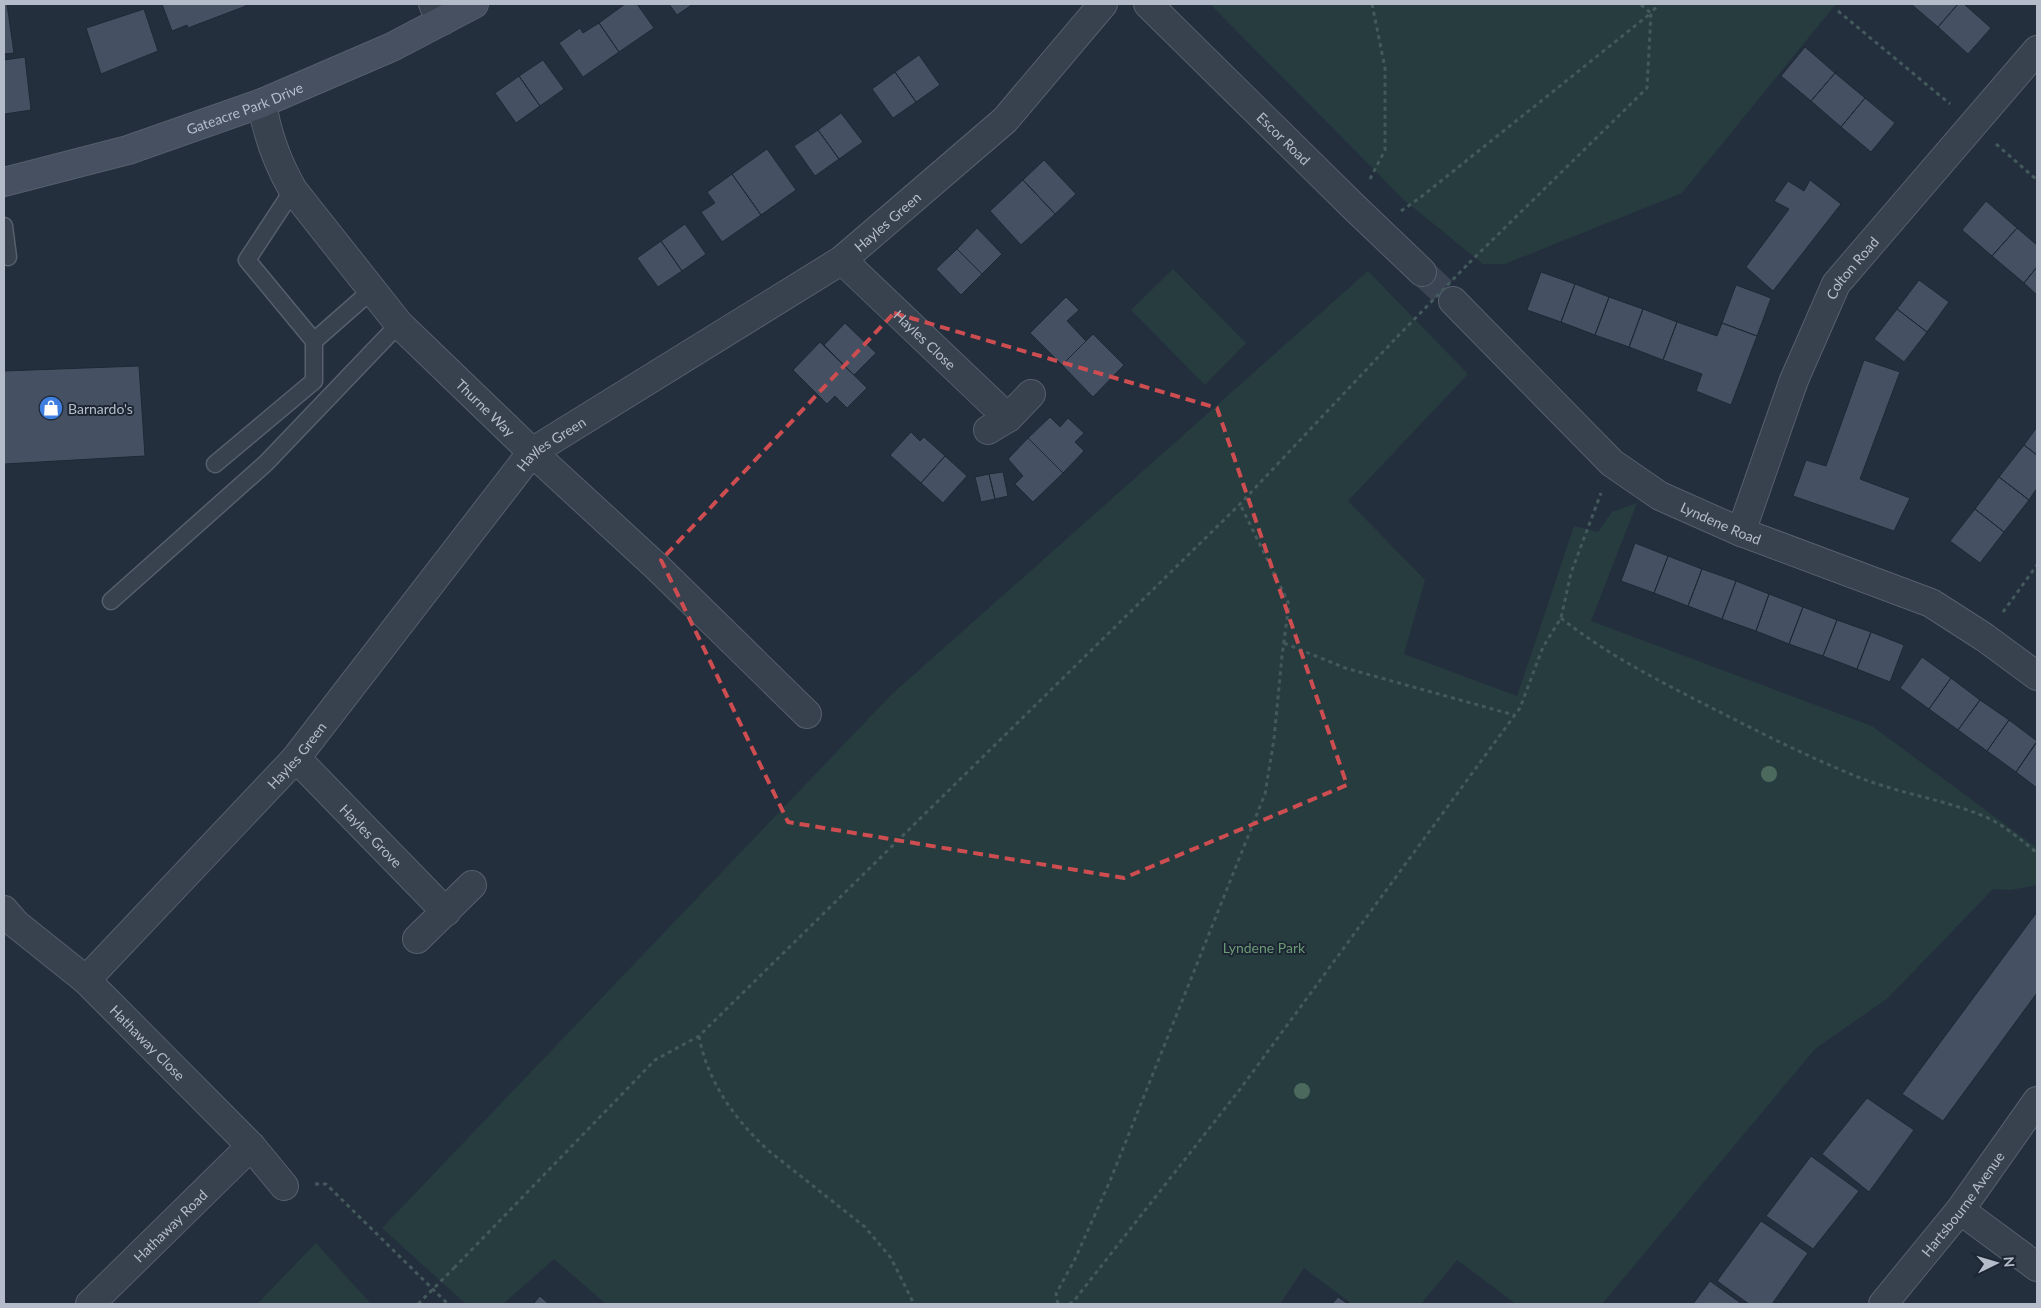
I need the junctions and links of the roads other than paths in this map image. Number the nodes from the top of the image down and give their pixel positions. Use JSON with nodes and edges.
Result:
{"nodes":[{"id":1,"x":474,"y":4,"type":"edge"},
{"id":2,"x":1103,"y":4,"type":"edge"},
{"id":3,"x":1148,"y":4,"type":"edge"},
{"id":4,"x":438,"y":12,"type":"edge"},
{"id":5,"x":2037,"y":50,"type":"edge"},
{"id":6,"x":262,"y":103,"type":"junction"},
{"id":7,"x":4,"y":182,"type":"edge"},
{"id":8,"x":293,"y":190,"type":"junction"},
{"id":9,"x":4,"y":226,"type":"edge"},
{"id":10,"x":8,"y":256,"type":"dead end"},
{"id":11,"x":842,"y":260,"type":"junction"},
{"id":12,"x":1422,"y":272,"type":"tunnel mouth"},
{"id":13,"x":372,"y":290,"type":"junction"},
{"id":14,"x":1453,"y":301,"type":"tunnel mouth"},
{"id":15,"x":399,"y":324,"type":"junction"},
{"id":16,"x":314,"y":341,"type":"junction"},
{"id":17,"x":1031,"y":394,"type":"dead end"},
{"id":18,"x":532,"y":452,"type":"junction"},
{"id":19,"x":216,"y":464,"type":"dead end"},
{"id":20,"x":1741,"y":532,"type":"junction"},
{"id":21,"x":111,"y":601,"type":"dead end"},
{"id":22,"x":2037,"y":676,"type":"edge"},
{"id":23,"x":807,"y":714,"type":"dead end"},
{"id":24,"x":296,"y":758,"type":"junction"},
{"id":25,"x":472,"y":885,"type":"dead end"},
{"id":26,"x":446,"y":912,"type":"junction"},
{"id":27,"x":8,"y":924,"type":"edge"},
{"id":28,"x":417,"y":939,"type":"dead end"},
{"id":29,"x":86,"y":980,"type":"junction"},
{"id":30,"x":2037,"y":1101,"type":"edge"},
{"id":31,"x":251,"y":1146,"type":"junction"},
{"id":32,"x":284,"y":1186,"type":"road end"},
{"id":33,"x":1960,"y":1210,"type":"junction"},
{"id":34,"x":2037,"y":1267,"type":"edge"},
{"id":35,"x":90,"y":1304,"type":"edge"},
{"id":36,"x":1883,"y":1304,"type":"edge"}],
"edges":[{"from":1,"to":4,"type":"street","name":"Gateacre Park Drive"},
{"from":2,"to":11,"type":"street","name":"Hayles Green"},
{"from":3,"to":12,"type":"street","name":"Escor Road"},
{"from":4,"to":6,"type":"street","name":"Gateacre Park Drive"},
{"from":5,"to":20,"type":"street","name":"Colton Road"},
{"from":6,"to":7,"type":"street","name":"Gateacre Park Drive"},
{"from":6,"to":8,"type":"street","name":"Thurne Way"},
{"from":8,"to":13,"type":"street","name":"Thurne Way"},
{"from":8,"to":16,"type":"lane"},
{"from":9,"to":10,"type":"lane"},
{"from":11,"to":17,"type":"street","name":"Hayles Close"},
{"from":11,"to":18,"type":"street","name":"Hayles Green"},
{"from":13,"to":15,"type":"street","name":"Thurne Way"},
{"from":13,"to":16,"type":"lane"},
{"from":14,"to":20,"type":"street","name":"Lyndene Road"},
{"from":15,"to":18,"type":"street","name":"Thurne Way"},
{"from":15,"to":21,"type":"lane"},
{"from":16,"to":19,"type":"lane"},
{"from":18,"to":23,"type":"street","name":"Thurne Way"},
{"from":18,"to":24,"type":"street","name":"Hayles Green"},
{"from":20,"to":22,"type":"street","name":"Lyndene Road"},
{"from":24,"to":26,"type":"street","name":"Hayles Grove"},
{"from":24,"to":29,"type":"street","name":"Hayles Green"},
{"from":25,"to":26,"type":"street"},
{"from":26,"to":28,"type":"street"},
{"from":27,"to":29,"type":"street","name":"Hathaway Close"},
{"from":29,"to":31,"type":"street","name":"Hathaway Close"},
{"from":30,"to":33,"type":"street","name":"Hartsbourne Avenue"},
{"from":31,"to":32,"type":"street","name":"Hathaway Close"},
{"from":31,"to":35,"type":"street","name":"Hathaway Road"},
{"from":33,"to":34,"type":"street"},
{"from":33,"to":36,"type":"street","name":"Hartsbourne Avenue"}]}
